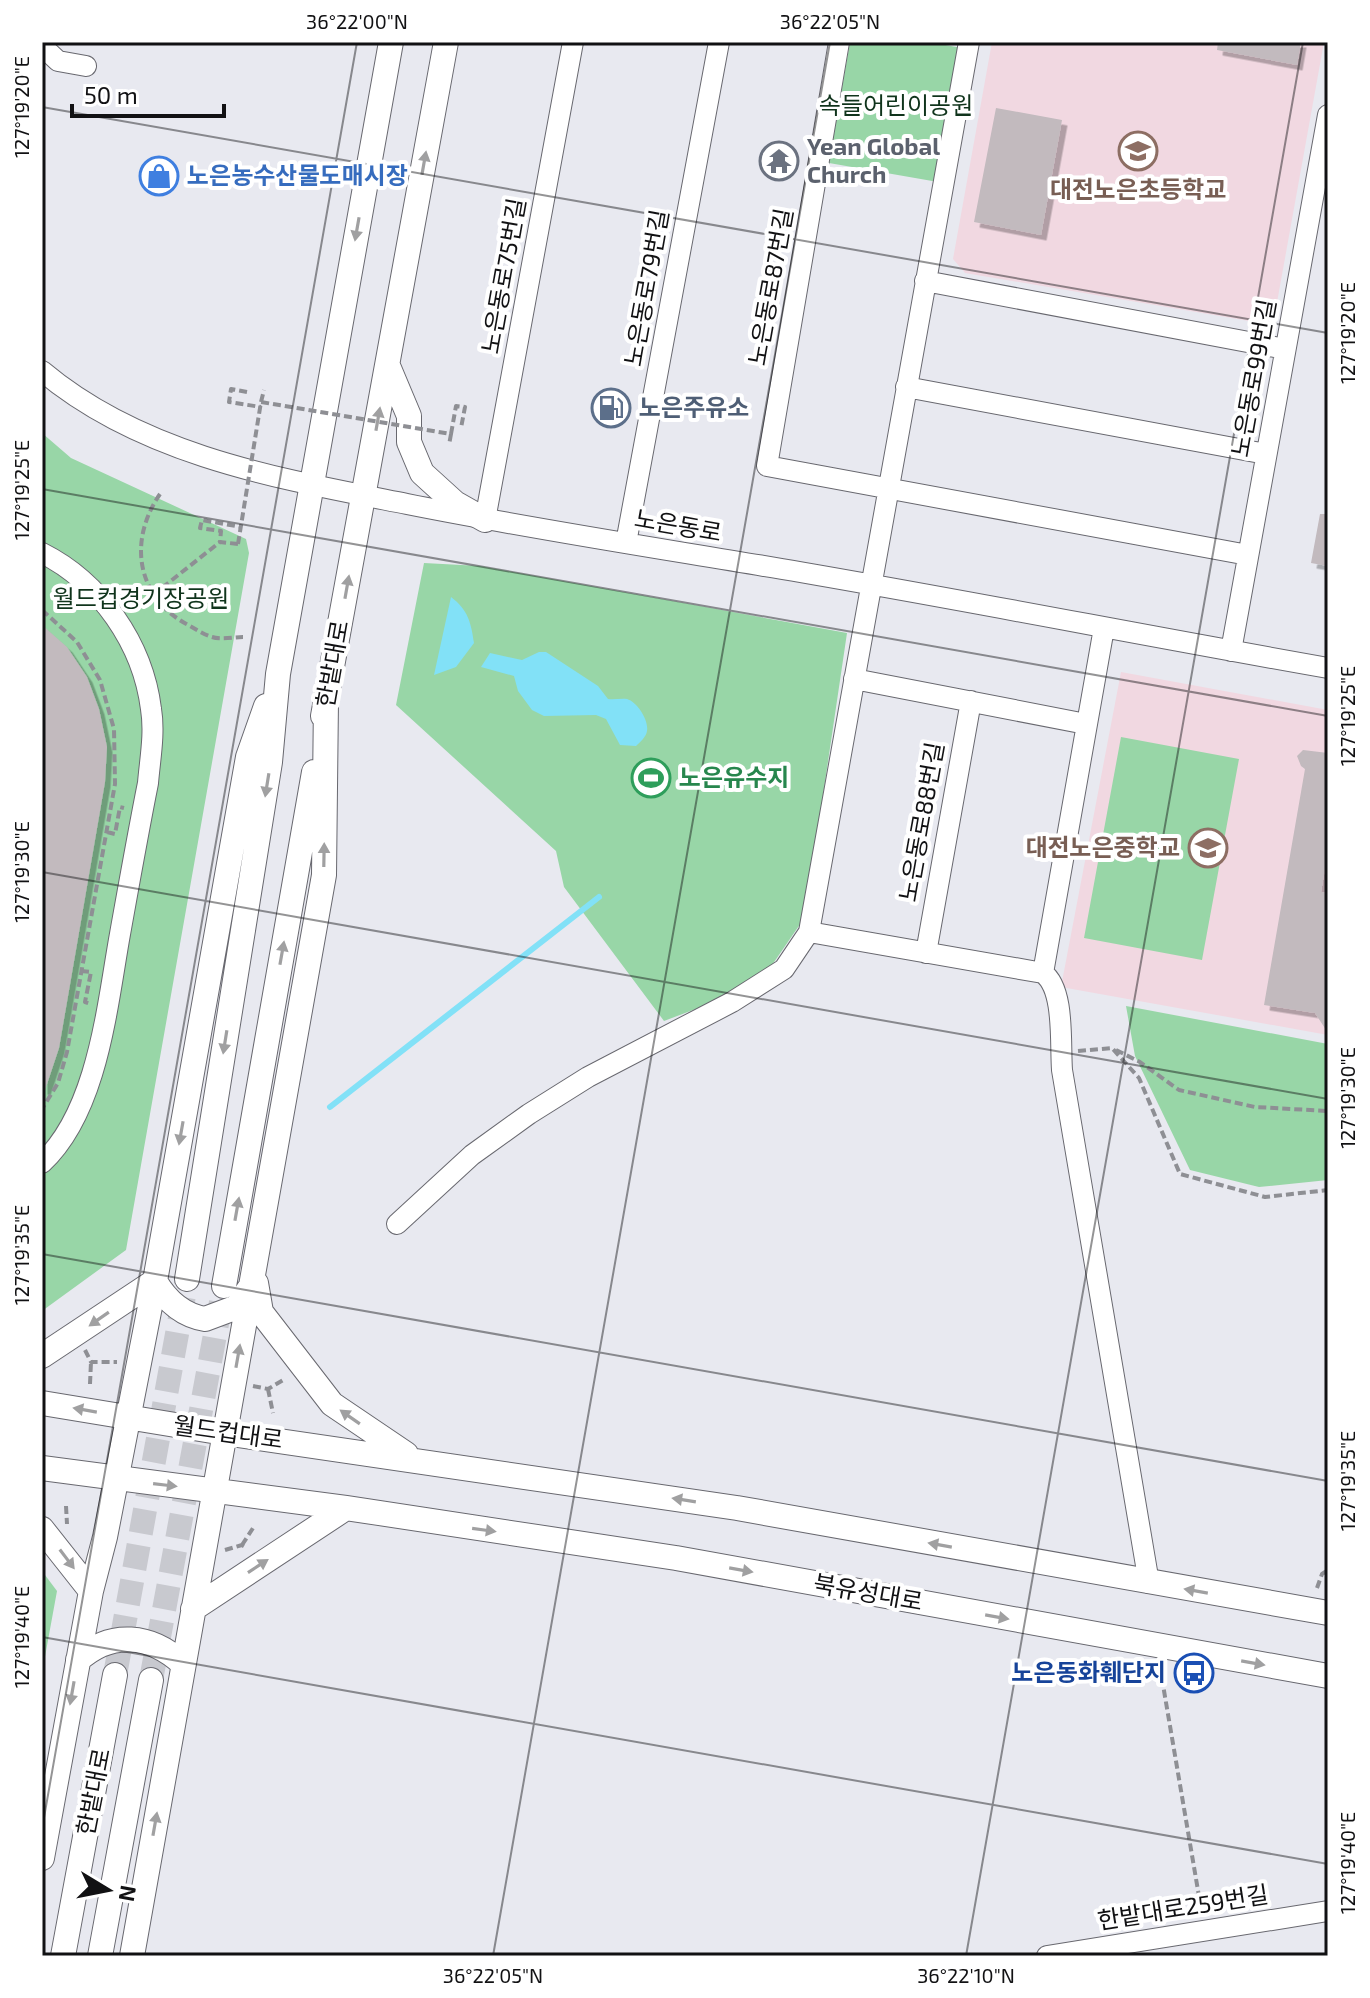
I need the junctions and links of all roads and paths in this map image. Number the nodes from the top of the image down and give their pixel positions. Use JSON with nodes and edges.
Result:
{"nodes":[{"id":1,"x":391,"y":42,"type":"edge"},
{"id":2,"x":446,"y":42,"type":"edge"},
{"id":3,"x":573,"y":42,"type":"edge"},
{"id":4,"x":719,"y":42,"type":"edge"},
{"id":5,"x":839,"y":42,"type":"edge"},
{"id":6,"x":969,"y":42,"type":"edge"},
{"id":7,"x":42,"y":46,"type":"edge"},
{"id":8,"x":86,"y":66,"type":"dead end"},
{"id":9,"x":1328,"y":115,"type":"edge"},
{"id":10,"x":925,"y":281,"type":"junction"},
{"id":11,"x":1285,"y":349,"type":"junction"},
{"id":12,"x":388,"y":365,"type":"junction"},
{"id":13,"x":42,"y":371,"type":"edge"},
{"id":14,"x":906,"y":387,"type":"junction"},
{"id":15,"x":264,"y":390,"type":"dead end"},
{"id":16,"x":247,"y":392,"type":"dead end"},
{"id":17,"x":261,"y":404,"type":"junction"},
{"id":18,"x":461,"y":428,"type":"dead end"},
{"id":19,"x":451,"y":434,"type":"junction"},
{"id":20,"x":449,"y":445,"type":"dead end"},
{"id":21,"x":1266,"y":454,"type":"junction"},
{"id":22,"x":310,"y":486,"type":"junction"},
{"id":23,"x":888,"y":488,"type":"junction"},
{"id":24,"x":160,"y":494,"type":"dead end"},
{"id":25,"x":364,"y":496,"type":"junction"},
{"id":26,"x":485,"y":520,"type":"junction"},
{"id":27,"x":241,"y":527,"type":"junction"},
{"id":28,"x":220,"y":542,"type":"junction"},
{"id":29,"x":626,"y":543,"type":"junction"},
{"id":30,"x":42,"y":553,"type":"edge"},
{"id":31,"x":1248,"y":555,"type":"junction"},
{"id":32,"x":871,"y":584,"type":"junction"},
{"id":33,"x":152,"y":596,"type":"junction"},
{"id":34,"x":42,"y":610,"type":"edge"},
{"id":35,"x":118,"y":621,"type":"junction"},
{"id":36,"x":1104,"y":628,"type":"junction"},
{"id":37,"x":243,"y":637,"type":"dead end"},
{"id":38,"x":1231,"y":651,"type":"junction"},
{"id":39,"x":1328,"y":668,"type":"edge"},
{"id":40,"x":278,"y":674,"type":"junction"},
{"id":41,"x":854,"y":679,"type":"junction"},
{"id":42,"x":326,"y":700,"type":"junction"},
{"id":43,"x":971,"y":701,"type":"junction"},
{"id":44,"x":1086,"y":724,"type":"junction"},
{"id":45,"x":809,"y":932,"type":"junction"},
{"id":46,"x":926,"y":953,"type":"junction"},
{"id":47,"x":1043,"y":973,"type":"junction"},
{"id":48,"x":1112,"y":1048,"type":"junction"},
{"id":49,"x":1060,"y":1053,"type":"junction"},
{"id":50,"x":42,"y":1109,"type":"edge"},
{"id":51,"x":1328,"y":1111,"type":"edge"},
{"id":52,"x":42,"y":1163,"type":"edge"},
{"id":53,"x":1328,"y":1190,"type":"edge"},
{"id":54,"x":397,"y":1224,"type":"dead end"},
{"id":55,"x":252,"y":1274,"type":"junction"},
{"id":56,"x":187,"y":1279,"type":"tunnel mouth"},
{"id":57,"x":155,"y":1281,"type":"junction"},
{"id":58,"x":224,"y":1286,"type":"tunnel mouth"},
{"id":59,"x":82,"y":1344,"type":"dead end"},
{"id":60,"x":42,"y":1356,"type":"edge"},
{"id":61,"x":91,"y":1362,"type":"junction"},
{"id":62,"x":126,"y":1362,"type":"dead end"},
{"id":63,"x":288,"y":1378,"type":"dead end"},
{"id":64,"x":90,"y":1384,"type":"dead end"},
{"id":65,"x":250,"y":1385,"type":"dead end"},
{"id":66,"x":268,"y":1389,"type":"junction"},
{"id":67,"x":42,"y":1403,"type":"edge"},
{"id":68,"x":273,"y":1413,"type":"dead end"},
{"id":69,"x":128,"y":1418,"type":"junction"},
{"id":70,"x":224,"y":1433,"type":"junction"},
{"id":71,"x":415,"y":1460,"type":"junction"},
{"id":72,"x":42,"y":1468,"type":"edge"},
{"id":73,"x":116,"y":1479,"type":"junction"},
{"id":74,"x":214,"y":1491,"type":"junction"},
{"id":75,"x":66,"y":1506,"type":"dead end"},
{"id":76,"x":346,"y":1508,"type":"junction"},
{"id":77,"x":255,"y":1525,"type":"dead end"},
{"id":78,"x":52,"y":1529,"type":"edge"},
{"id":79,"x":242,"y":1545,"type":"junction"},
{"id":80,"x":221,"y":1551,"type":"dead end"},
{"id":81,"x":255,"y":1555,"type":"dead end"},
{"id":82,"x":1149,"y":1583,"type":"junction"},
{"id":83,"x":91,"y":1591,"type":"junction"},
{"id":84,"x":193,"y":1609,"type":"junction"},
{"id":85,"x":1328,"y":1613,"type":"edge"},
{"id":86,"x":1167,"y":1648,"type":"junction"},
{"id":87,"x":78,"y":1660,"type":"junction"},
{"id":88,"x":183,"y":1664,"type":"junction"},
{"id":89,"x":115,"y":1675,"type":"tunnel mouth"},
{"id":90,"x":1328,"y":1676,"type":"edge"},
{"id":91,"x":151,"y":1680,"type":"tunnel mouth"},
{"id":92,"x":42,"y":1858,"type":"edge"},
{"id":93,"x":1328,"y":1911,"type":"edge"},
{"id":94,"x":1204,"y":1931,"type":"junction"},
{"id":95,"x":63,"y":1956,"type":"edge"},
{"id":96,"x":100,"y":1956,"type":"edge"},
{"id":97,"x":132,"y":1956,"type":"edge"},
{"id":98,"x":1047,"y":1956,"type":"edge"}],
"edges":[{"from":1,"to":22,"type":"main road","name":"한밭대로","one_way":true},
{"from":12,"to":2,"type":"main road","name":"한밭대로","one_way":true},
{"from":3,"to":26,"type":"street","name":"노은동로75번길"},
{"from":4,"to":29,"type":"street","name":"노은동로79번길"},
{"from":5,"to":23,"type":"street","name":"노은동로87번길"},
{"from":6,"to":10,"type":"street"},
{"from":7,"to":8,"type":"street"},
{"from":9,"to":11,"type":"street","name":"노은동로99번길"},
{"from":10,"to":11,"type":"street"},
{"from":10,"to":14,"type":"street"},
{"from":11,"to":21,"type":"street","name":"노은동로99번길"},
{"from":25,"to":12,"type":"main road","name":"한밭대로","one_way":true},
{"from":12,"to":26,"type":"main road"},
{"from":13,"to":22,"type":"street","name":"노은동로"},
{"from":14,"to":21,"type":"street"},
{"from":14,"to":23,"type":"street"},
{"from":15,"to":17,"type":"path"},
{"from":16,"to":17,"type":"path"},
{"from":17,"to":19,"type":"path","bridge":true},
{"from":17,"to":27,"type":"path","bridge":true},
{"from":18,"to":19,"type":"path"},
{"from":19,"to":20,"type":"path","bridge":true},
{"from":21,"to":31,"type":"street","name":"노은동로99번길"},
{"from":22,"to":25,"type":"street","name":"노은동로"},
{"from":22,"to":40,"type":"main road","name":"한밭대로"},
{"from":23,"to":31,"type":"street","name":"노은동로87번길"},
{"from":23,"to":32,"type":"street"},
{"from":24,"to":33,"type":"path"},
{"from":25,"to":26,"type":"street","name":"노은동로"},
{"from":42,"to":25,"type":"main road","name":"한밭대로","one_way":true},
{"from":26,"to":29,"type":"street","name":"노은동로"},
{"from":27,"to":28,"type":"path","bridge":true},
{"from":27,"to":28,"type":"path"},
{"from":28,"to":33,"type":"path"},
{"from":29,"to":32,"type":"street","name":"노은동로"},
{"from":30,"to":35,"type":"street"},
{"from":31,"to":38,"type":"street","name":"노은동로99번길"},
{"from":32,"to":36,"type":"street","name":"노은동로"},
{"from":32,"to":41,"type":"street"},
{"from":33,"to":35,"type":"path"},
{"from":33,"to":37,"type":"path"},
{"from":34,"to":50,"type":"path"},
{"from":35,"to":52,"type":"street"},
{"from":36,"to":38,"type":"street","name":"노은동로"},
{"from":36,"to":44,"type":"street"},
{"from":38,"to":39,"type":"street","name":"노은동로"},
{"from":40,"to":56,"type":"main road","name":"한밭대로","one_way":true},
{"from":40,"to":57,"type":"main road","one_way":true},
{"from":41,"to":43,"type":"street"},
{"from":41,"to":45,"type":"street"},
{"from":55,"to":42,"type":"main road","one_way":true},
{"from":58,"to":42,"type":"main road","name":"한밭대로","one_way":true},
{"from":43,"to":44,"type":"street"},
{"from":43,"to":46,"type":"street","name":"노은동로88번길"},
{"from":44,"to":47,"type":"street"},
{"from":45,"to":46,"type":"street"},
{"from":45,"to":54,"type":"street"},
{"from":46,"to":47,"type":"street"},
{"from":47,"to":49,"type":"street"},
{"from":48,"to":49,"type":"path"},
{"from":48,"to":51,"type":"path"},
{"from":48,"to":53,"type":"path"},
{"from":49,"to":82,"type":"street"},
{"from":55,"to":57,"type":"main road"},
{"from":70,"to":55,"type":"main road","one_way":true},
{"from":71,"to":55,"type":"main road","one_way":true},
{"from":57,"to":60,"type":"main road","one_way":true},
{"from":57,"to":69,"type":"main road"},
{"from":59,"to":61,"type":"path"},
{"from":61,"to":62,"type":"path"},
{"from":61,"to":64,"type":"path"},
{"from":63,"to":66,"type":"path"},
{"from":65,"to":66,"type":"path"},
{"from":66,"to":68,"type":"path"},
{"from":69,"to":67,"type":"main road","name":"월드컵대로","one_way":true},
{"from":69,"to":70,"type":"main road","name":"월드컵대로"},
{"from":69,"to":73,"type":"main road"},
{"from":70,"to":71,"type":"main road","name":"월드컵대로"},
{"from":70,"to":74,"type":"main road"},
{"from":82,"to":71,"type":"main road","one_way":true},
{"from":72,"to":73,"type":"main road"},
{"from":73,"to":74,"type":"main road","one_way":true},
{"from":73,"to":83,"type":"main road"},
{"from":74,"to":76,"type":"main road"},
{"from":74,"to":84,"type":"main road"},
{"from":75,"to":78,"type":"path"},
{"from":84,"to":76,"type":"main road","one_way":true},
{"from":76,"to":86,"type":"main road","name":"북유성대로","one_way":true},
{"from":77,"to":79,"type":"path"},
{"from":78,"to":83,"type":"main road","one_way":true},
{"from":79,"to":80,"type":"path"},
{"from":79,"to":81,"type":"path"},
{"from":85,"to":82,"type":"main road","one_way":true},
{"from":83,"to":87,"type":"main road"},
{"from":84,"to":88,"type":"main road"},
{"from":86,"to":90,"type":"main road","name":"북유성대로","one_way":true},
{"from":86,"to":94,"type":"path"},
{"from":87,"to":88,"type":"main road"},
{"from":87,"to":92,"type":"main road","one_way":true},
{"from":97,"to":88,"type":"main road","one_way":true},
{"from":89,"to":95,"type":"main road","name":"한밭대로"},
{"from":91,"to":96,"type":"main road","name":"한밭대로"},
{"from":93,"to":94,"type":"street","name":"한밭대로259번길"},
{"from":94,"to":98,"type":"street","name":"한밭대로259번길"}]}
